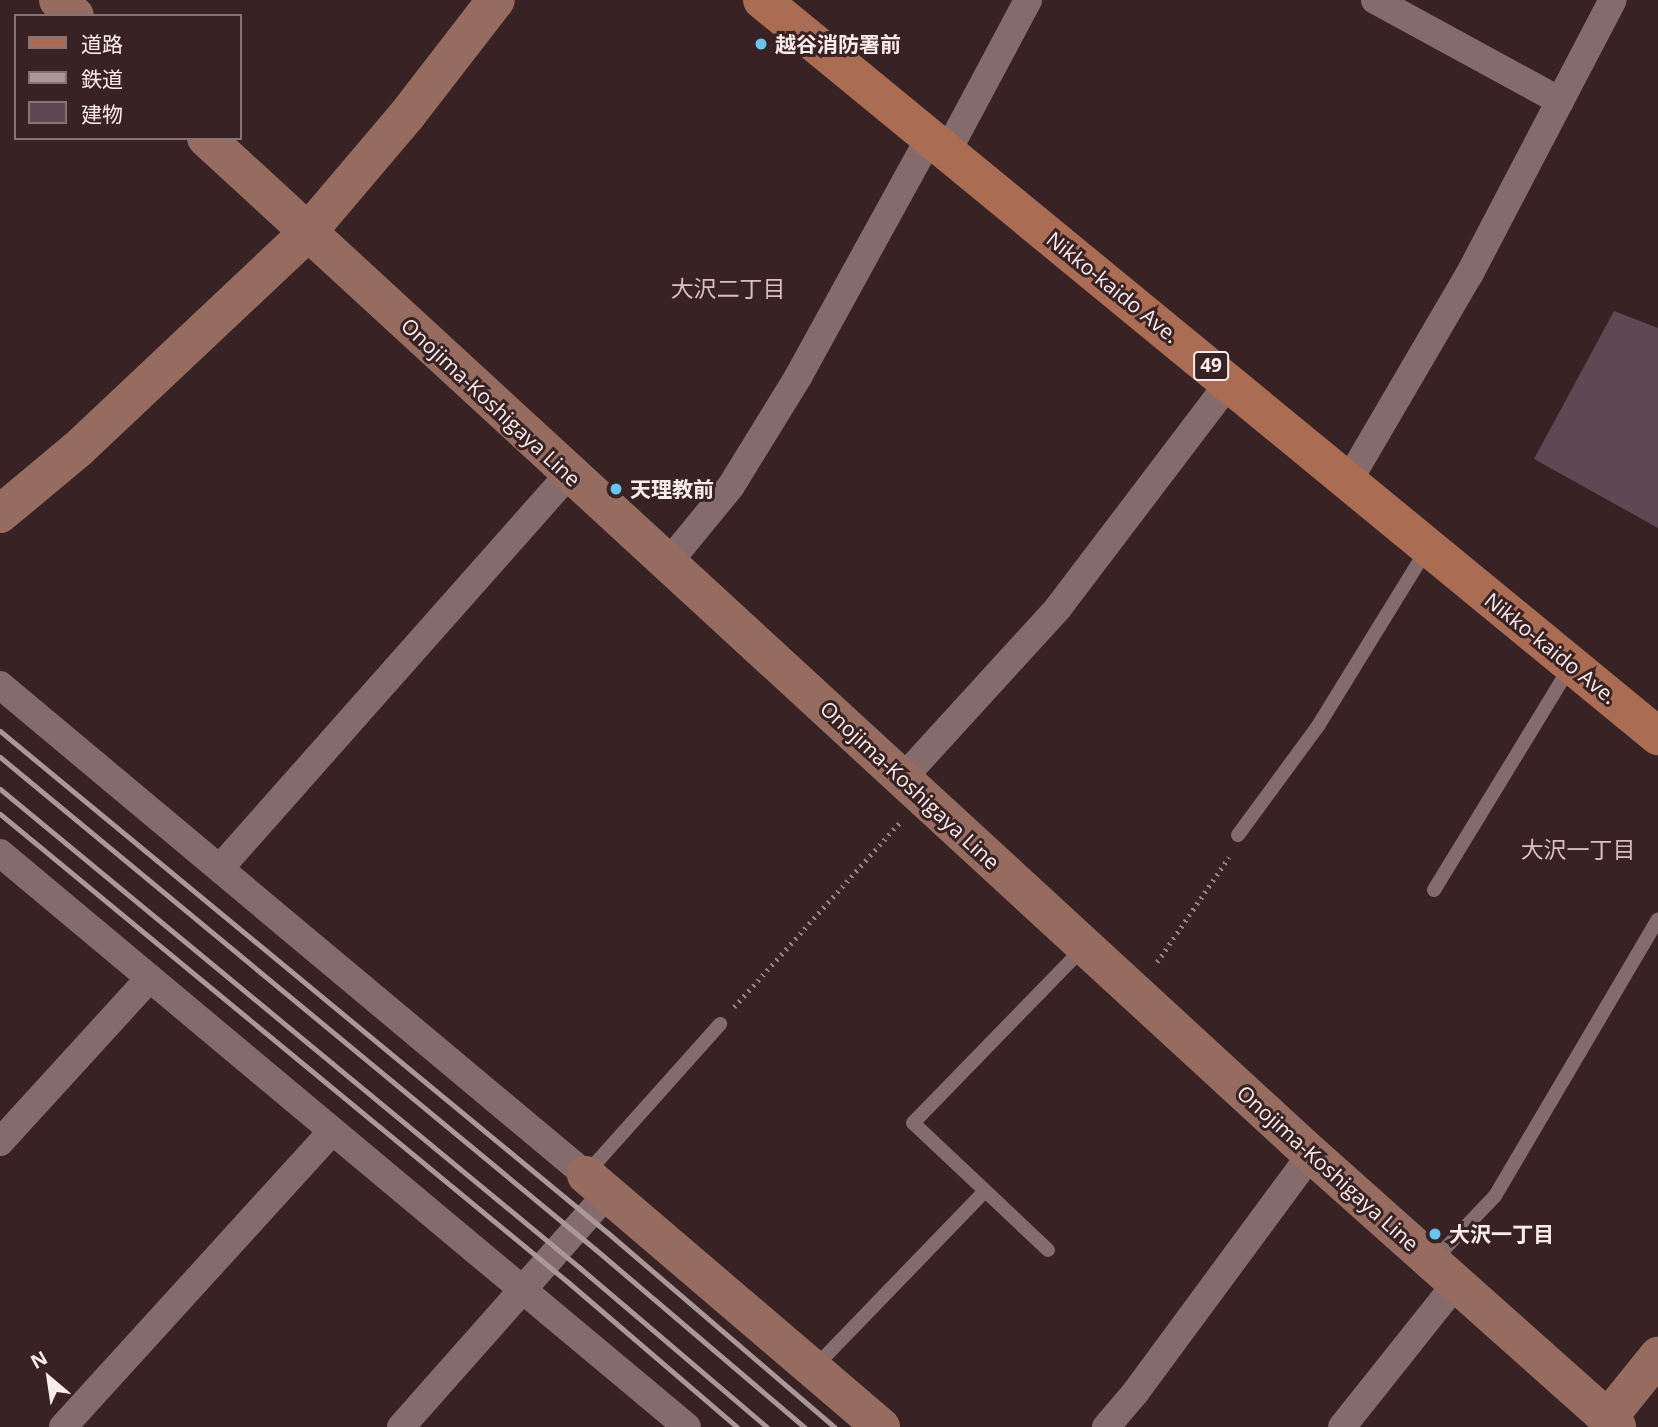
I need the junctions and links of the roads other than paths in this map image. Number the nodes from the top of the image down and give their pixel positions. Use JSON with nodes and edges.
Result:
{"nodes":[{"id":1,"x":58,"y":0,"type":"edge"},
{"id":2,"x":496,"y":0,"type":"edge"},
{"id":3,"x":762,"y":0,"type":"edge"},
{"id":4,"x":1028,"y":0,"type":"edge"},
{"id":5,"x":1375,"y":0,"type":"edge"},
{"id":6,"x":1604,"y":3,"type":"edge"},
{"id":7,"x":73,"y":14,"type":"edge"},
{"id":8,"x":1560,"y":101,"type":"junction"},
{"id":9,"x":208,"y":140,"type":"edge"},
{"id":10,"x":938,"y":146,"type":"junction"},
{"id":11,"x":307,"y":233,"type":"junction"},
{"id":12,"x":1230,"y":381,"type":"junction"},
{"id":13,"x":569,"y":474,"type":"junction"},
{"id":14,"x":1349,"y":480,"type":"junction"},
{"id":15,"x":0,"y":514,"type":"edge"},
{"id":16,"x":1428,"y":547,"type":"junction"},
{"id":17,"x":668,"y":564,"type":"junction"},
{"id":18,"x":1571,"y":665,"type":"junction"},
{"id":19,"x":0,"y":685,"type":"edge"},
{"id":20,"x":1658,"y":736,"type":"edge"},
{"id":21,"x":913,"y":787,"type":"junction"},
{"id":22,"x":1238,"y":835,"type":"road end"},
{"id":23,"x":0,"y":853,"type":"edge"},
{"id":24,"x":220,"y":868,"type":"junction"},
{"id":25,"x":1434,"y":890,"type":"dead end"},
{"id":26,"x":1658,"y":919,"type":"edge"},
{"id":27,"x":1084,"y":947,"type":"junction"},
{"id":28,"x":150,"y":978,"type":"junction"},
{"id":29,"x":720,"y":1024,"type":"road end"},
{"id":30,"x":332,"y":1131,"type":"junction"},
{"id":31,"x":0,"y":1142,"type":"edge"},
{"id":32,"x":1311,"y":1154,"type":"junction"},
{"id":33,"x":597,"y":1184,"type":"junction"},
{"id":34,"x":985,"y":1191,"type":"junction"},
{"id":35,"x":1048,"y":1250,"type":"dead end"},
{"id":36,"x":1444,"y":1273,"type":"junction"},
{"id":37,"x":523,"y":1291,"type":"junction"},
{"id":38,"x":1658,"y":1356,"type":"edge"},
{"id":39,"x":813,"y":1369,"type":"junction"},
{"id":40,"x":1613,"y":1422,"type":"edge"},
{"id":41,"x":64,"y":1427,"type":"edge"},
{"id":42,"x":401,"y":1427,"type":"edge"},
{"id":43,"x":687,"y":1427,"type":"edge"},
{"id":44,"x":881,"y":1427,"type":"edge"},
{"id":45,"x":1106,"y":1427,"type":"edge"},
{"id":46,"x":1342,"y":1427,"type":"edge"}],
"edges":[{"from":1,"to":7,"type":"main road"},
{"from":2,"to":11,"type":"main road"},
{"from":3,"to":10,"type":"main road","name":"Nikko-kaido Ave.","number":"49"},
{"from":4,"to":10,"type":"street"},
{"from":5,"to":8,"type":"street"},
{"from":6,"to":8,"type":"street"},
{"from":8,"to":14,"type":"street"},
{"from":9,"to":11,"type":"main road","name":"Onojima-Koshigaya Line"},
{"from":10,"to":12,"type":"main road","name":"Nikko-kaido Ave.","number":"49"},
{"from":10,"to":17,"type":"street"},
{"from":11,"to":13,"type":"main road","name":"Onojima-Koshigaya Line"},
{"from":11,"to":15,"type":"main road"},
{"from":12,"to":14,"type":"main road","name":"Nikko-kaido Ave.","number":"49"},
{"from":12,"to":21,"type":"street"},
{"from":13,"to":17,"type":"main road","name":"Onojima-Koshigaya Line"},
{"from":13,"to":24,"type":"street"},
{"from":14,"to":16,"type":"main road","name":"Nikko-kaido Ave.","number":"49"},
{"from":16,"to":18,"type":"main road","name":"Nikko-kaido Ave.","number":"49"},
{"from":16,"to":22,"type":"lane"},
{"from":17,"to":21,"type":"main road","name":"Onojima-Koshigaya Line"},
{"from":18,"to":20,"type":"main road","name":"Nikko-kaido Ave.","number":"49"},
{"from":18,"to":25,"type":"lane"},
{"from":19,"to":24,"type":"street"},
{"from":21,"to":27,"type":"main road","name":"Onojima-Koshigaya Line"},
{"from":23,"to":28,"type":"street"},
{"from":24,"to":33,"type":"street"},
{"from":26,"to":36,"type":"lane"},
{"from":27,"to":32,"type":"main road","name":"Onojima-Koshigaya Line"},
{"from":27,"to":34,"type":"lane"},
{"from":28,"to":30,"type":"street"},
{"from":28,"to":31,"type":"street"},
{"from":29,"to":33,"type":"lane"},
{"from":30,"to":37,"type":"street"},
{"from":30,"to":41,"type":"street"},
{"from":32,"to":36,"type":"main road","name":"Onojima-Koshigaya Line"},
{"from":32,"to":45,"type":"street"},
{"from":33,"to":37,"type":"street"},
{"from":33,"to":39,"type":"main road"},
{"from":34,"to":35,"type":"lane"},
{"from":34,"to":39,"type":"lane"},
{"from":36,"to":40,"type":"main road","name":"Onojima-Koshigaya Line"},
{"from":36,"to":46,"type":"street"},
{"from":37,"to":42,"type":"street"},
{"from":37,"to":43,"type":"street"},
{"from":38,"to":40,"type":"main road"},
{"from":39,"to":44,"type":"main road"}]}
